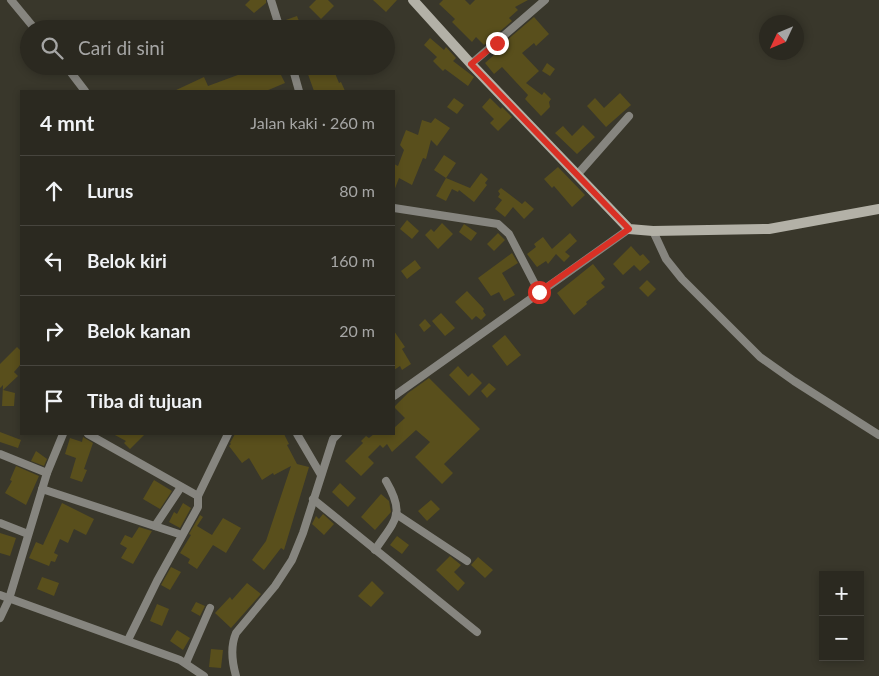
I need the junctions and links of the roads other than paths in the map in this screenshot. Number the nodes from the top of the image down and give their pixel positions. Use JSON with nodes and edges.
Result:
{"nodes":[{"id":1,"x":11,"y":0,"type":"edge"},
{"id":2,"x":271,"y":0,"type":"edge"},
{"id":3,"x":413,"y":0,"type":"edge"},
{"id":4,"x":545,"y":0,"type":"edge"},
{"id":5,"x":28,"y":20,"type":"edge"},
{"id":6,"x":277,"y":20,"type":"edge"},
{"id":7,"x":471,"y":64,"type":"junction"},
{"id":8,"x":73,"y":75,"type":"edge"},
{"id":9,"x":295,"y":75,"type":"edge"},
{"id":10,"x":84,"y":90,"type":"edge"},
{"id":11,"x":299,"y":90,"type":"edge"},
{"id":12,"x":629,"y":116,"type":"dead end"},
{"id":13,"x":577,"y":175,"type":"junction"},
{"id":14,"x":395,"y":208,"type":"edge"},
{"id":15,"x":879,"y":209,"type":"edge"},
{"id":16,"x":629,"y":229,"type":"junction"},
{"id":17,"x":653,"y":231,"type":"junction"},
{"id":18,"x":539,"y":292,"type":"junction"},
{"id":19,"x":395,"y":395,"type":"edge"},
{"id":20,"x":63,"y":435,"type":"edge"},
{"id":21,"x":90,"y":435,"type":"edge"},
{"id":22,"x":228,"y":435,"type":"edge"},
{"id":23,"x":298,"y":435,"type":"edge"},
{"id":24,"x":337,"y":435,"type":"edge"},
{"id":25,"x":879,"y":435,"type":"edge"},
{"id":26,"x":0,"y":454,"type":"edge"},
{"id":27,"x":47,"y":473,"type":"junction"},
{"id":28,"x":321,"y":475,"type":"junction"},
{"id":29,"x":386,"y":481,"type":"dead end"},
{"id":30,"x":181,"y":487,"type":"junction"},
{"id":31,"x":42,"y":489,"type":"junction"},
{"id":32,"x":198,"y":496,"type":"junction"},
{"id":33,"x":313,"y":499,"type":"junction"},
{"id":34,"x":396,"y":514,"type":"junction"},
{"id":35,"x":0,"y":523,"type":"edge"},
{"id":36,"x":155,"y":526,"type":"junction"},
{"id":37,"x":28,"y":534,"type":"junction"},
{"id":38,"x":182,"y":535,"type":"junction"},
{"id":39,"x":375,"y":550,"type":"junction"},
{"id":40,"x":467,"y":562,"type":"dead end"},
{"id":41,"x":0,"y":595,"type":"edge"},
{"id":42,"x":9,"y":598,"type":"junction"},
{"id":43,"x":210,"y":608,"type":"dead end"},
{"id":44,"x":0,"y":618,"type":"edge"},
{"id":45,"x":477,"y":632,"type":"dead end"},
{"id":46,"x":128,"y":640,"type":"junction"},
{"id":47,"x":186,"y":663,"type":"junction"},
{"id":48,"x":204,"y":676,"type":"edge"},
{"id":49,"x":236,"y":676,"type":"edge"}],
"edges":[{"from":1,"to":5,"type":"street"},
{"from":2,"to":6,"type":"street"},
{"from":3,"to":7,"type":"street"},
{"from":4,"to":7,"type":"street"},
{"from":7,"to":13,"type":"street"},
{"from":8,"to":10,"type":"street"},
{"from":9,"to":11,"type":"street"},
{"from":12,"to":13,"type":"street"},
{"from":13,"to":16,"type":"street"},
{"from":14,"to":18,"type":"street"},
{"from":15,"to":17,"type":"street"},
{"from":16,"to":17,"type":"street"},
{"from":16,"to":18,"type":"street"},
{"from":17,"to":25,"type":"street"},
{"from":18,"to":19,"type":"street"},
{"from":20,"to":27,"type":"street"},
{"from":21,"to":30,"type":"street"},
{"from":22,"to":32,"type":"street"},
{"from":23,"to":28,"type":"street"},
{"from":24,"to":28,"type":"street"},
{"from":26,"to":27,"type":"street"},
{"from":27,"to":31,"type":"street"},
{"from":28,"to":33,"type":"street"},
{"from":29,"to":34,"type":"street"},
{"from":30,"to":32,"type":"street"},
{"from":30,"to":36,"type":"street"},
{"from":31,"to":36,"type":"street"},
{"from":31,"to":37,"type":"street"},
{"from":32,"to":38,"type":"street"},
{"from":33,"to":39,"type":"street"},
{"from":33,"to":49,"type":"street"},
{"from":34,"to":39,"type":"street"},
{"from":34,"to":40,"type":"street"},
{"from":35,"to":37,"type":"street"},
{"from":36,"to":38,"type":"street"},
{"from":37,"to":42,"type":"street"},
{"from":38,"to":46,"type":"street"},
{"from":39,"to":45,"type":"street"},
{"from":41,"to":42,"type":"street"},
{"from":42,"to":44,"type":"street"},
{"from":42,"to":46,"type":"street"},
{"from":43,"to":47,"type":"street"},
{"from":46,"to":47,"type":"street"},
{"from":47,"to":48,"type":"street"}]}
